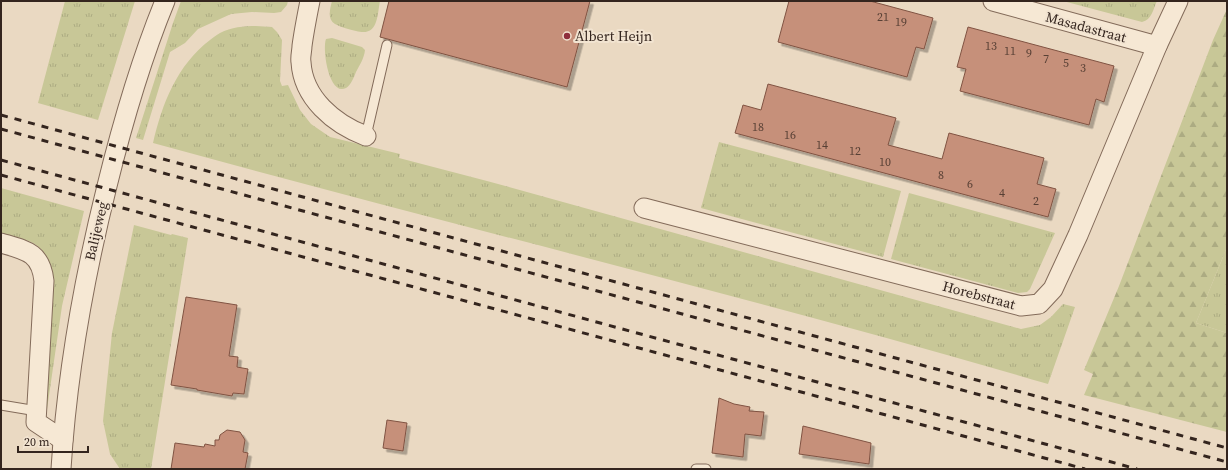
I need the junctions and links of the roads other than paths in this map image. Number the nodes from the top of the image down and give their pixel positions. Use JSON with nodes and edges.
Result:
{"nodes":[{"id":1,"x":165,"y":1,"type":"edge"},
{"id":2,"x":310,"y":1,"type":"edge"},
{"id":3,"x":992,"y":1,"type":"edge"},
{"id":4,"x":1178,"y":1,"type":"edge"},
{"id":5,"x":388,"y":46,"type":"dead end"},
{"id":6,"x":1157,"y":46,"type":"junction"},
{"id":7,"x":366,"y":136,"type":"joint"},
{"id":8,"x":644,"y":208,"type":"dead end"},
{"id":9,"x":1,"y":244,"type":"edge"},
{"id":10,"x":1,"y":405,"type":"edge"},
{"id":11,"x":36,"y":411,"type":"junction"},
{"id":12,"x":63,"y":440,"type":"junction"},
{"id":13,"x":61,"y":469,"type":"edge"},
{"id":14,"x":696,"y":469,"type":"edge"},
{"id":15,"x":706,"y":469,"type":"edge"}],
"edges":[{"from":1,"to":12,"type":"street","name":"Balijeweg"},
{"from":2,"to":7,"type":"street"},
{"from":3,"to":6,"type":"street","name":"Masadastraat"},
{"from":4,"to":6,"type":"street","name":"Horebstraat"},
{"from":5,"to":7,"type":"lane"},
{"from":6,"to":8,"type":"street","name":"Horebstraat"},
{"from":9,"to":11,"type":"street"},
{"from":10,"to":11,"type":"lane"},
{"from":11,"to":12,"type":"street"},
{"from":12,"to":13,"type":"street","name":"Balijeweg"},
{"from":14,"to":15,"type":"lane"}]}
